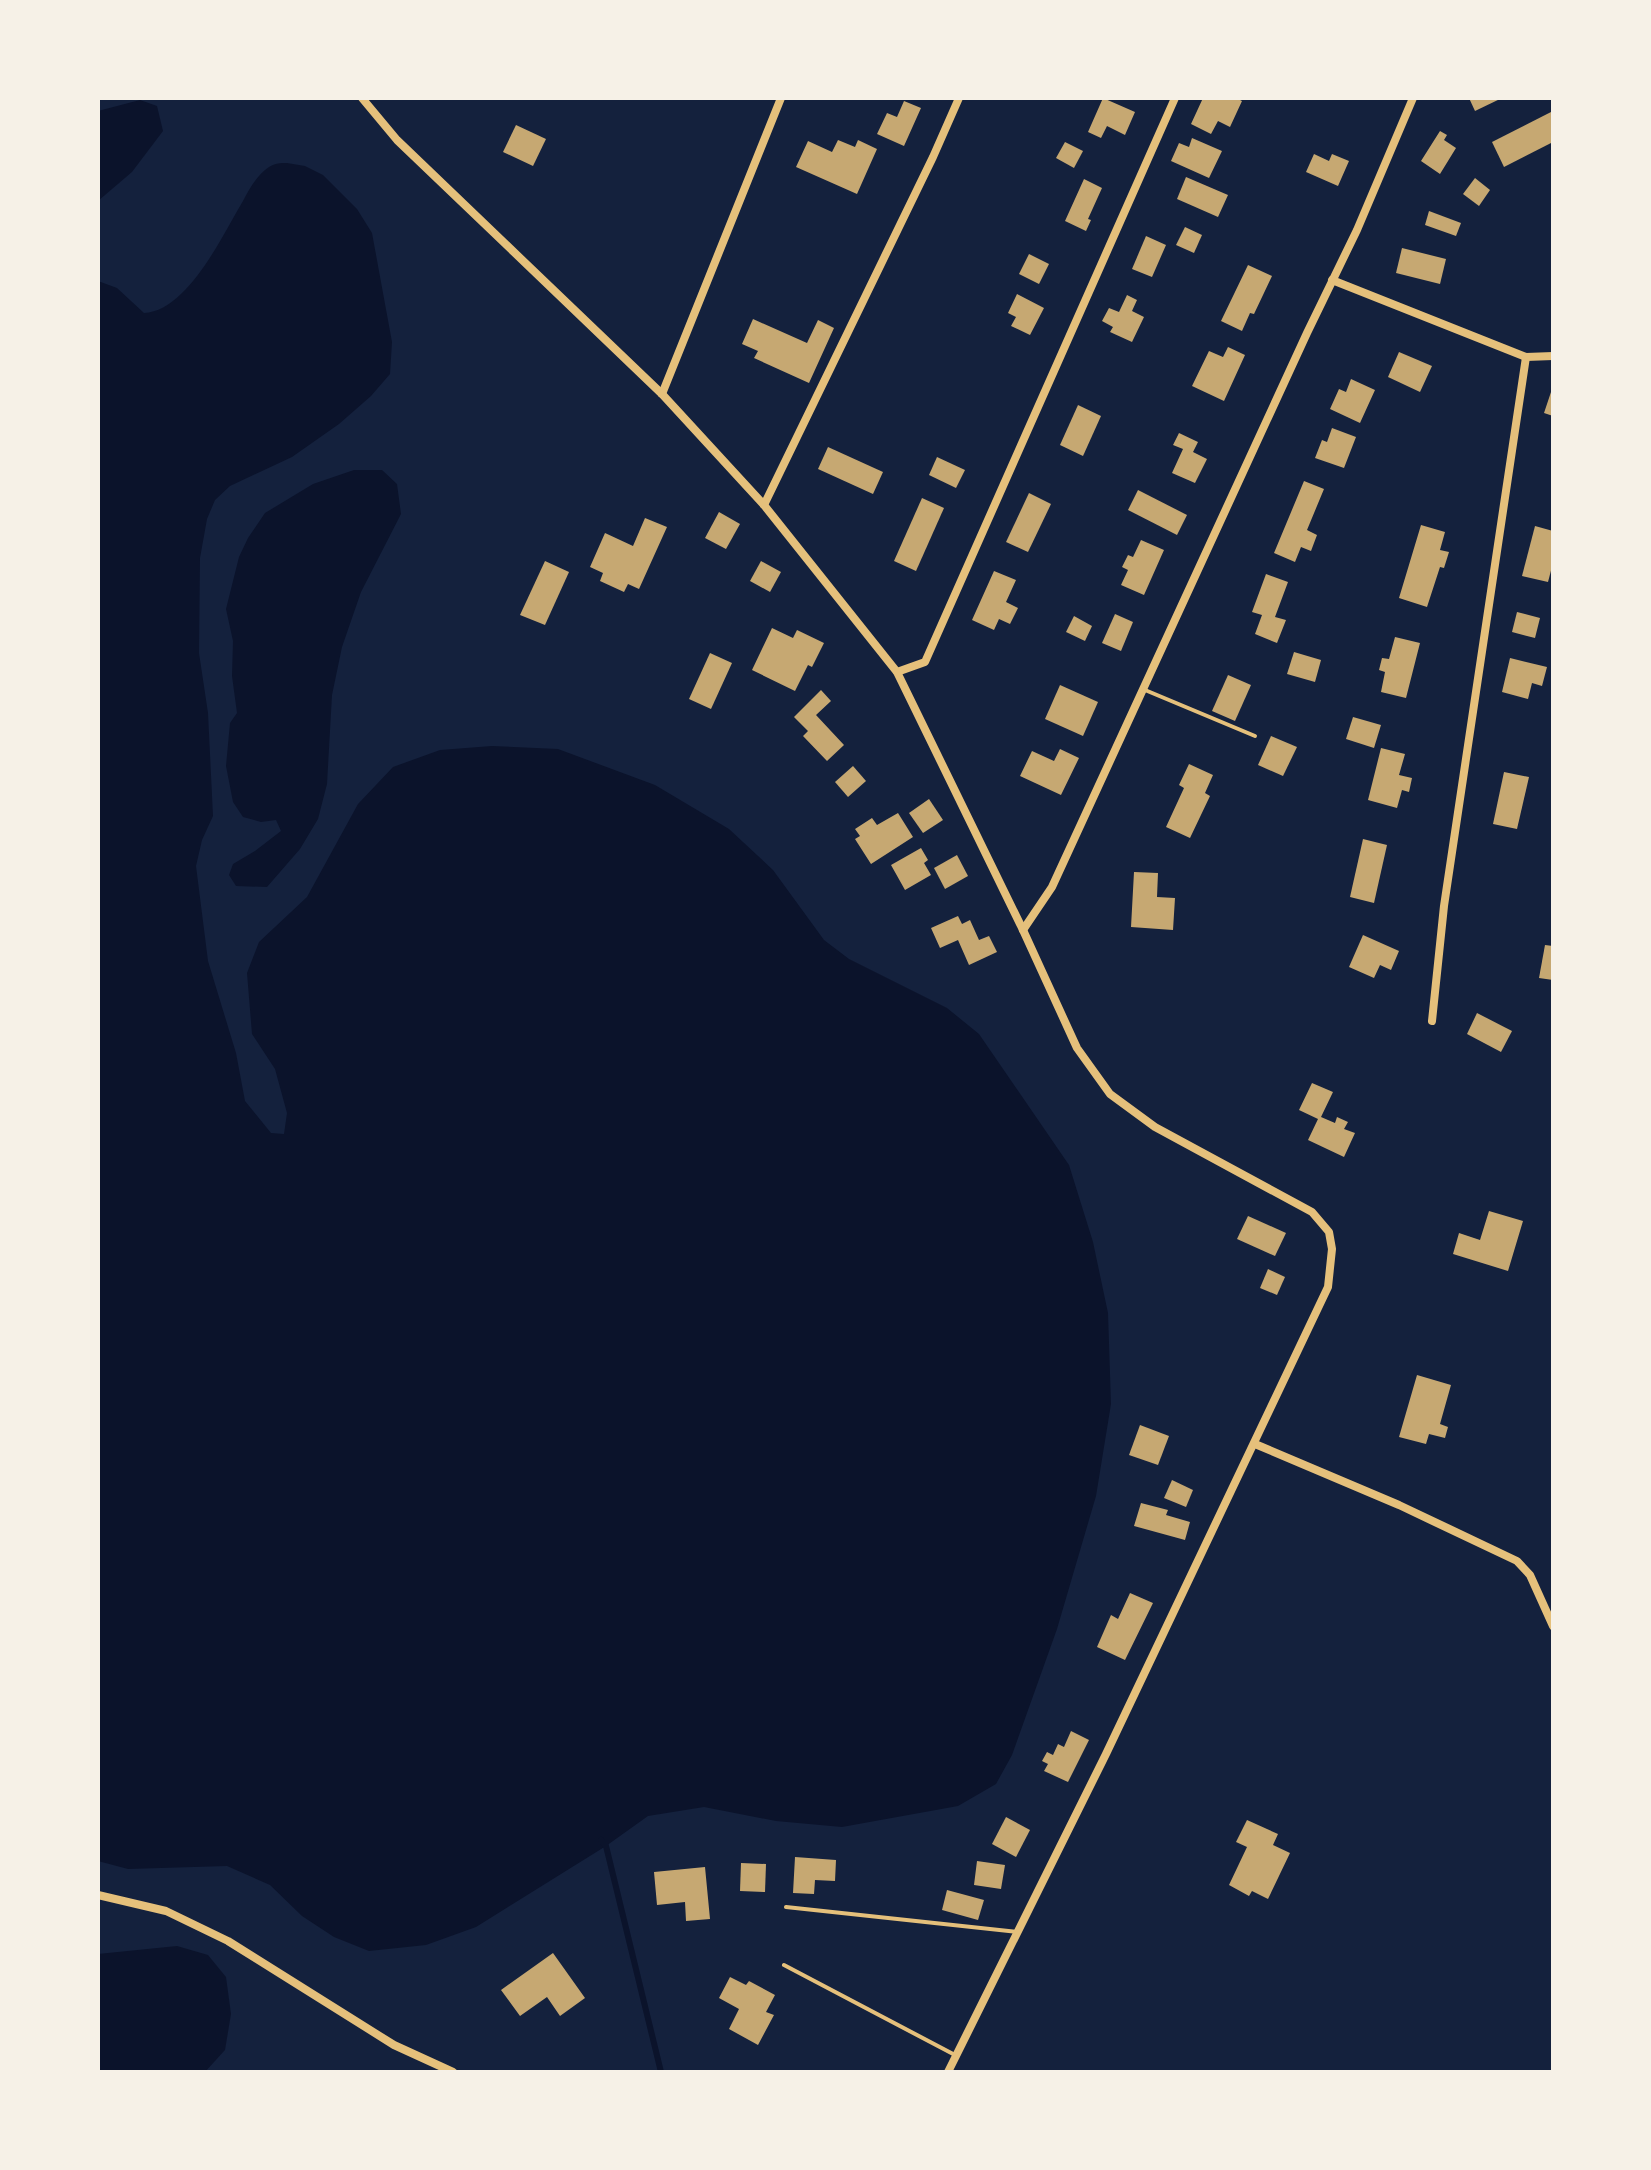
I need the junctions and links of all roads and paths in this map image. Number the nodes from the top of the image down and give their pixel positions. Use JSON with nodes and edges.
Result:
{"nodes":[{"id":1,"x":362,"y":98,"type":"edge"},
{"id":2,"x":781,"y":98,"type":"edge"},
{"id":3,"x":959,"y":98,"type":"edge"},
{"id":4,"x":1175,"y":98,"type":"edge"},
{"id":5,"x":1413,"y":98,"type":"edge"},
{"id":6,"x":1332,"y":280,"type":"junction"},
{"id":7,"x":1553,"y":356,"type":"edge"},
{"id":8,"x":1526,"y":357,"type":"junction"},
{"id":9,"x":662,"y":394,"type":"junction"},
{"id":10,"x":764,"y":505,"type":"junction"},
{"id":11,"x":897,"y":672,"type":"junction"},
{"id":12,"x":1143,"y":689,"type":"junction"},
{"id":13,"x":1255,"y":736,"type":"dead end"},
{"id":14,"x":1023,"y":930,"type":"junction"},
{"id":15,"x":1432,"y":1021,"type":"dead end"},
{"id":16,"x":1255,"y":1444,"type":"junction"},
{"id":17,"x":1553,"y":1626,"type":"edge"},
{"id":18,"x":98,"y":1895,"type":"edge"},
{"id":19,"x":786,"y":1907,"type":"dead end"},
{"id":20,"x":1019,"y":1932,"type":"junction"},
{"id":21,"x":784,"y":1965,"type":"dead end"},
{"id":22,"x":957,"y":2056,"type":"junction"},
{"id":23,"x":453,"y":2072,"type":"edge"},
{"id":24,"x":948,"y":2072,"type":"edge"}],
"edges":[{"from":1,"to":9,"type":"street"},
{"from":2,"to":9,"type":"street"},
{"from":3,"to":10,"type":"street"},
{"from":4,"to":11,"type":"street"},
{"from":5,"to":6,"type":"street"},
{"from":6,"to":8,"type":"street"},
{"from":6,"to":12,"type":"street"},
{"from":7,"to":8,"type":"street"},
{"from":8,"to":15,"type":"street"},
{"from":9,"to":10,"type":"street"},
{"from":10,"to":11,"type":"street"},
{"from":11,"to":14,"type":"street"},
{"from":12,"to":13,"type":"lane"},
{"from":12,"to":14,"type":"street"},
{"from":14,"to":16,"type":"street"},
{"from":16,"to":17,"type":"street"},
{"from":16,"to":20,"type":"street"},
{"from":18,"to":23,"type":"street"},
{"from":19,"to":20,"type":"lane"},
{"from":20,"to":22,"type":"street"},
{"from":21,"to":22,"type":"lane"},
{"from":22,"to":24,"type":"street"}]}
